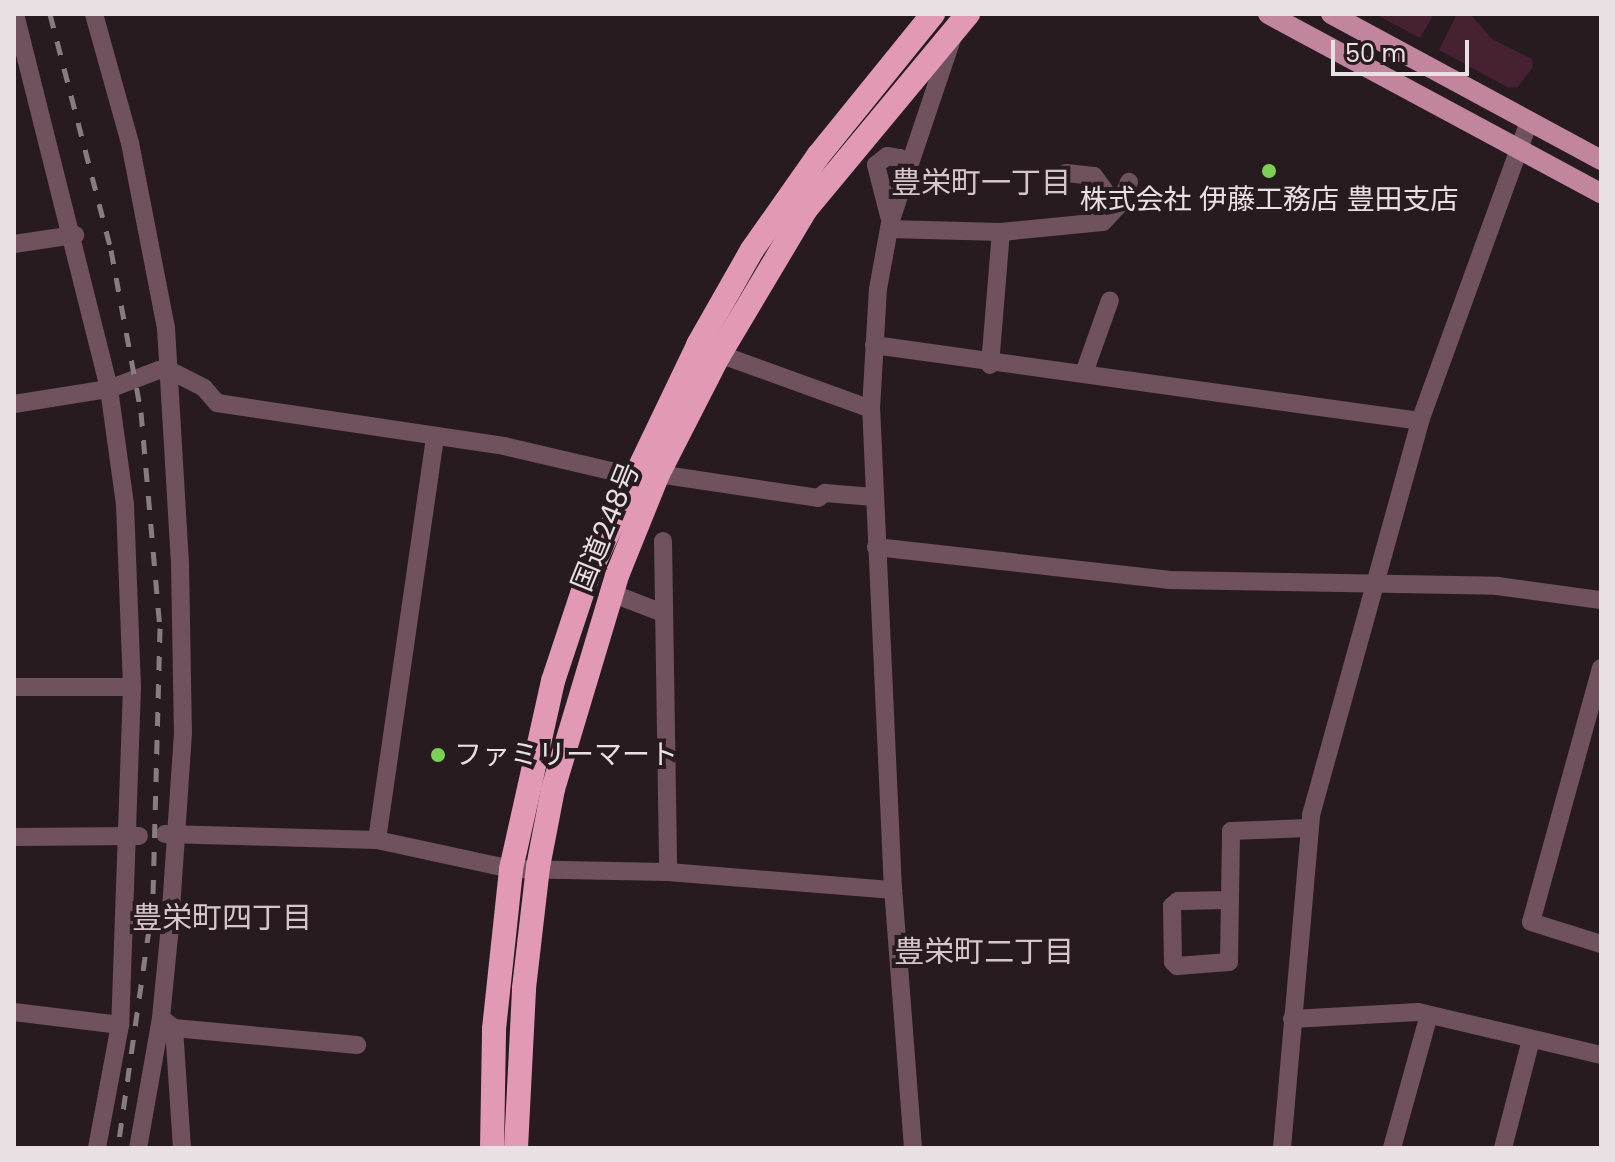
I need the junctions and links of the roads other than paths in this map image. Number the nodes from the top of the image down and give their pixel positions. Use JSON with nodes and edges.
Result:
{"nodes":[{"id":1,"x":15,"y":14,"type":"edge"},
{"id":2,"x":94,"y":14,"type":"edge"},
{"id":3,"x":933,"y":14,"type":"edge"},
{"id":4,"x":1268,"y":14,"type":"edge"},
{"id":5,"x":1331,"y":14,"type":"edge"},
{"id":6,"x":961,"y":24,"type":"edge"},
{"id":7,"x":1529,"y":121,"type":"junction"},
{"id":8,"x":1516,"y":148,"type":"junction"},
{"id":9,"x":1601,"y":160,"type":"edge"},
{"id":10,"x":907,"y":173,"type":"junction"},
{"id":11,"x":1066,"y":173,"type":"dead end"},
{"id":12,"x":1129,"y":182,"type":"dead end"},
{"id":13,"x":1601,"y":193,"type":"edge"},
{"id":14,"x":1103,"y":222,"type":"junction"},
{"id":15,"x":890,"y":226,"type":"junction"},
{"id":16,"x":1001,"y":232,"type":"junction"},
{"id":17,"x":75,"y":235,"type":"junction"},
{"id":18,"x":14,"y":244,"type":"edge"},
{"id":19,"x":1110,"y":300,"type":"dead end"},
{"id":20,"x":874,"y":345,"type":"junction"},
{"id":21,"x":708,"y":350,"type":"junction"},
{"id":22,"x":990,"y":365,"type":"junction"},
{"id":23,"x":171,"y":371,"type":"junction"},
{"id":24,"x":1084,"y":373,"type":"junction"},
{"id":25,"x":109,"y":389,"type":"junction"},
{"id":26,"x":14,"y":404,"type":"edge"},
{"id":27,"x":871,"y":409,"type":"junction"},
{"id":28,"x":1420,"y":421,"type":"junction"},
{"id":29,"x":435,"y":437,"type":"junction"},
{"id":30,"x":646,"y":475,"type":"junction"},
{"id":31,"x":874,"y":497,"type":"junction"},
{"id":32,"x":663,"y":541,"type":"dead end"},
{"id":33,"x":876,"y":547,"type":"junction"},
{"id":34,"x":1379,"y":580,"type":"junction"},
{"id":35,"x":611,"y":593,"type":"junction"},
{"id":36,"x":1601,"y":600,"type":"edge"},
{"id":37,"x":663,"y":613,"type":"junction"},
{"id":38,"x":1601,"y":668,"type":"edge"},
{"id":39,"x":14,"y":687,"type":"edge"},
{"id":40,"x":132,"y":687,"type":"junction"},
{"id":41,"x":1308,"y":828,"type":"junction"},
{"id":42,"x":169,"y":833,"type":"junction"},
{"id":43,"x":14,"y":837,"type":"edge"},
{"id":44,"x":133,"y":838,"type":"junction"},
{"id":45,"x":377,"y":840,"type":"junction"},
{"id":46,"x":538,"y":867,"type":"junction"},
{"id":47,"x":511,"y":869,"type":"junction"},
{"id":48,"x":668,"y":872,"type":"junction"},
{"id":49,"x":893,"y":890,"type":"junction"},
{"id":50,"x":1230,"y":900,"type":"junction"},
{"id":51,"x":1601,"y":944,"type":"edge"},
{"id":52,"x":14,"y":1012,"type":"edge"},
{"id":53,"x":1429,"y":1015,"type":"junction"},
{"id":54,"x":1292,"y":1019,"type":"junction"},
{"id":55,"x":168,"y":1023,"type":"junction"},
{"id":56,"x":120,"y":1025,"type":"junction"},
{"id":57,"x":1531,"y":1040,"type":"junction"},
{"id":58,"x":357,"y":1045,"type":"dead end"},
{"id":59,"x":1601,"y":1055,"type":"edge"},
{"id":60,"x":97,"y":1148,"type":"edge"},
{"id":61,"x":138,"y":1148,"type":"edge"},
{"id":62,"x":182,"y":1148,"type":"edge"},
{"id":63,"x":492,"y":1148,"type":"edge"},
{"id":64,"x":516,"y":1148,"type":"edge"},
{"id":65,"x":913,"y":1148,"type":"edge"},
{"id":66,"x":1282,"y":1148,"type":"edge"},
{"id":67,"x":1392,"y":1148,"type":"edge"},
{"id":68,"x":1503,"y":1148,"type":"edge"}],
"edges":[{"from":1,"to":17,"type":"street"},
{"from":2,"to":23,"type":"street"},
{"from":3,"to":21,"type":"highway","name":"国道248号"},
{"from":4,"to":8,"type":"main road"},
{"from":5,"to":7,"type":"main road"},
{"from":6,"to":10,"type":"street"},
{"from":6,"to":21,"type":"highway","name":"国道248号"},
{"from":7,"to":8,"type":"street"},
{"from":7,"to":9,"type":"main road"},
{"from":8,"to":13,"type":"main road"},
{"from":8,"to":28,"type":"street"},
{"from":10,"to":15,"type":"street"},
{"from":10,"to":15,"type":"street"},
{"from":11,"to":14,"type":"street"},
{"from":12,"to":14,"type":"street"},
{"from":14,"to":16,"type":"street"},
{"from":15,"to":16,"type":"street"},
{"from":15,"to":20,"type":"street"},
{"from":16,"to":22,"type":"street"},
{"from":17,"to":18,"type":"street"},
{"from":17,"to":25,"type":"street"},
{"from":19,"to":24,"type":"street"},
{"from":20,"to":22,"type":"street"},
{"from":20,"to":27,"type":"street"},
{"from":21,"to":27,"type":"street"},
{"from":21,"to":30,"type":"highway","name":"国道248号"},
{"from":22,"to":24,"type":"street"},
{"from":23,"to":25,"type":"street"},
{"from":23,"to":29,"type":"street"},
{"from":23,"to":42,"type":"street"},
{"from":24,"to":28,"type":"street"},
{"from":25,"to":26,"type":"street"},
{"from":25,"to":40,"type":"street"},
{"from":27,"to":31,"type":"street"},
{"from":28,"to":34,"type":"street"},
{"from":29,"to":30,"type":"street"},
{"from":29,"to":45,"type":"street"},
{"from":30,"to":31,"type":"street"},
{"from":30,"to":35,"type":"highway","name":"国道248号"},
{"from":30,"to":47,"type":"highway","name":"国道248号"},
{"from":31,"to":33,"type":"street"},
{"from":32,"to":37,"type":"street"},
{"from":33,"to":34,"type":"street"},
{"from":33,"to":49,"type":"street"},
{"from":34,"to":36,"type":"street"},
{"from":34,"to":41,"type":"street"},
{"from":35,"to":37,"type":"street"},
{"from":35,"to":46,"type":"highway","name":"国道248号"},
{"from":37,"to":48,"type":"street"},
{"from":38,"to":51,"type":"street"},
{"from":39,"to":40,"type":"street"},
{"from":40,"to":44,"type":"street"},
{"from":41,"to":50,"type":"street"},
{"from":41,"to":54,"type":"street"},
{"from":42,"to":45,"type":"street"},
{"from":42,"to":55,"type":"street"},
{"from":43,"to":44,"type":"street"},
{"from":44,"to":56,"type":"street"},
{"from":45,"to":47,"type":"street"},
{"from":46,"to":47,"type":"street"},
{"from":46,"to":48,"type":"street"},
{"from":46,"to":64,"type":"highway","name":"国道248号"},
{"from":47,"to":63,"type":"highway","name":"国道248号"},
{"from":48,"to":49,"type":"street"},
{"from":49,"to":65,"type":"street"},
{"from":50,"to":50,"type":"street"},
{"from":52,"to":56,"type":"street"},
{"from":53,"to":54,"type":"street"},
{"from":53,"to":57,"type":"street"},
{"from":53,"to":67,"type":"street"},
{"from":54,"to":66,"type":"street"},
{"from":55,"to":58,"type":"street"},
{"from":55,"to":61,"type":"street"},
{"from":55,"to":62,"type":"street"},
{"from":56,"to":60,"type":"street"},
{"from":57,"to":59,"type":"street"},
{"from":57,"to":68,"type":"street"}]}
